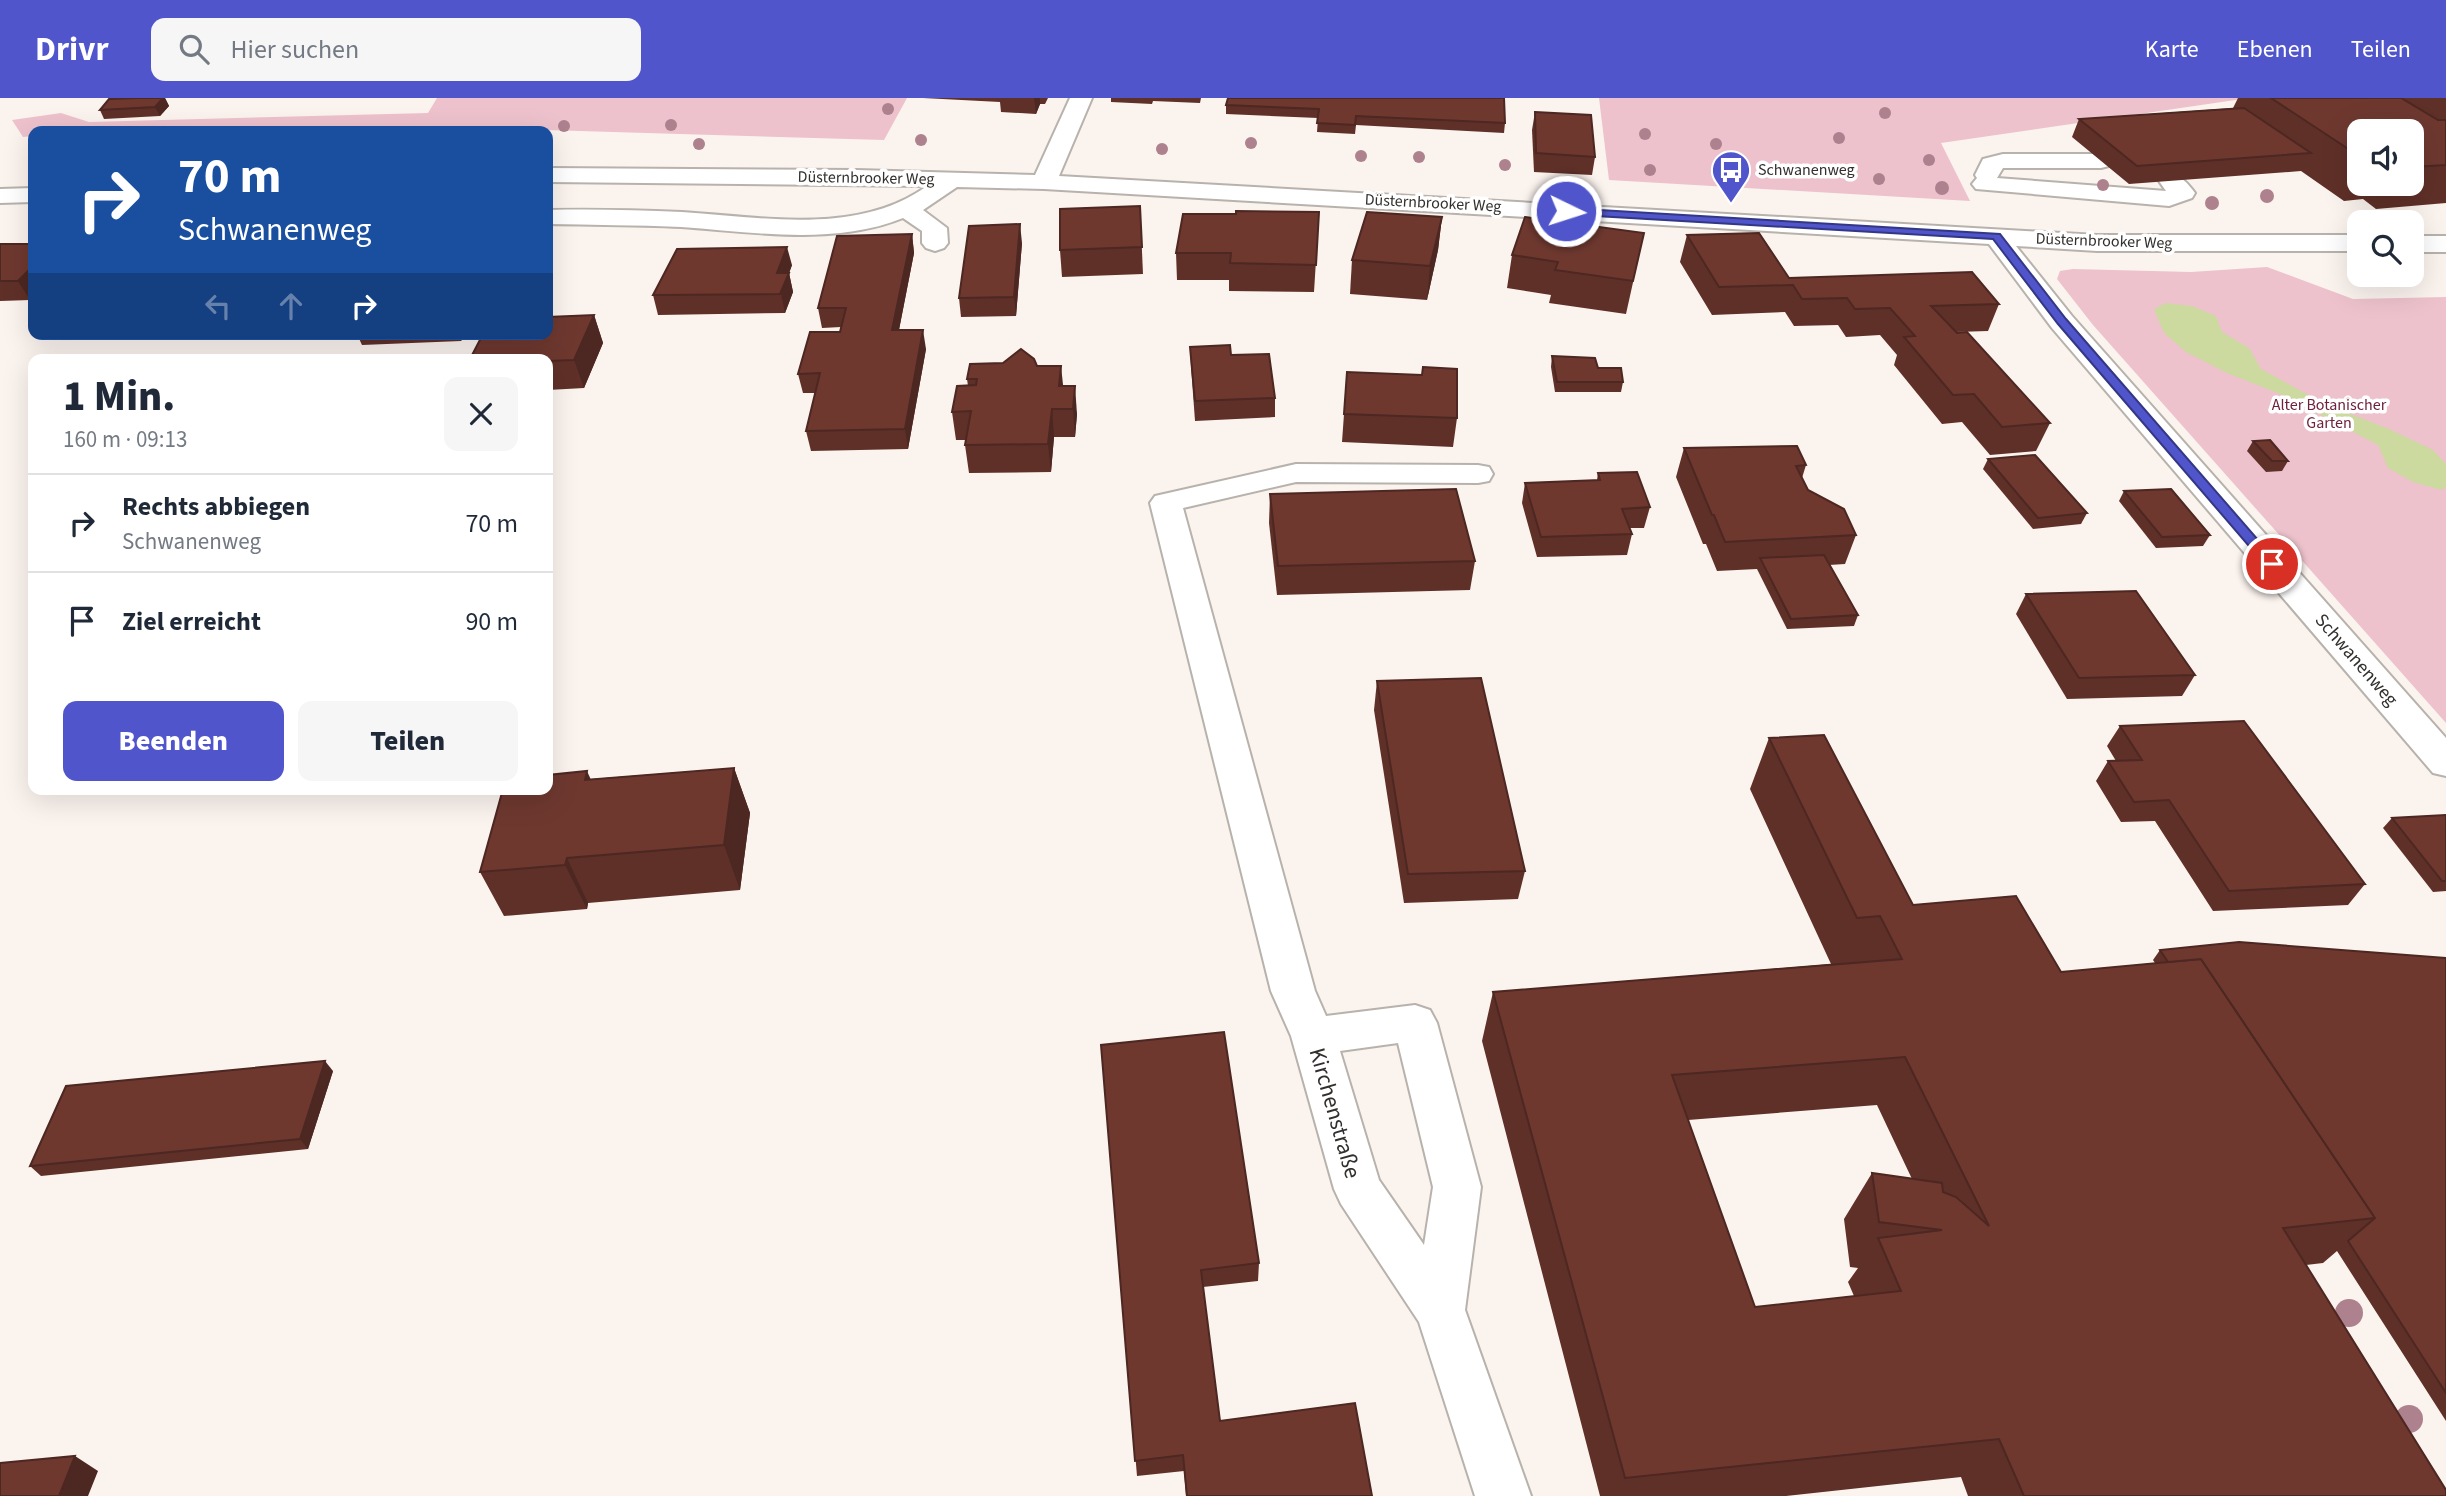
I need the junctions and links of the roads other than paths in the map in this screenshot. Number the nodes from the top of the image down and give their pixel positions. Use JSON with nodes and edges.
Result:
{"nodes":[{"id":1,"x":1081,"y":98,"type":"edge"},
{"id":2,"x":2101,"y":161,"type":"edge"},
{"id":3,"x":553,"y":175,"type":"edge"},
{"id":4,"x":951,"y":180,"type":"junction"},
{"id":5,"x":2171,"y":181,"type":"edge"},
{"id":6,"x":1045,"y":182,"type":"junction"},
{"id":7,"x":28,"y":195,"type":"edge"},
{"id":8,"x":0,"y":196,"type":"edge"},
{"id":9,"x":906,"y":210,"type":"junction"},
{"id":10,"x":1994,"y":215,"type":"junction"},
{"id":11,"x":553,"y":217,"type":"edge"},
{"id":12,"x":935,"y":243,"type":"dead end"},
{"id":13,"x":2347,"y":243,"type":"edge"},
{"id":14,"x":2424,"y":244,"type":"edge"},
{"id":15,"x":2446,"y":244,"type":"edge"},
{"id":16,"x":1478,"y":474,"type":"dead end"},
{"id":17,"x":2446,"y":763,"type":"edge"},
{"id":18,"x":1313,"y":1037,"type":"junction"},
{"id":19,"x":1440,"y":1310,"type":"junction"},
{"id":20,"x":1503,"y":1496,"type":"edge"}],
"edges":[{"from":1,"to":6,"type":"street"},
{"from":2,"to":10,"type":"street"},
{"from":3,"to":4,"type":"street","name":"Düsternbrooker Weg"},
{"from":4,"to":6,"type":"street","name":"Düsternbrooker Weg"},
{"from":4,"to":9,"type":"street"},
{"from":5,"to":10,"type":"street"},
{"from":6,"to":10,"type":"street","name":"Düsternbrooker Weg"},
{"from":7,"to":8,"type":"street"},
{"from":9,"to":11,"type":"street"},
{"from":9,"to":12,"type":"street"},
{"from":10,"to":13,"type":"street","name":"Düsternbrooker Weg"},
{"from":10,"to":17,"type":"street","name":"Schwanenweg"},
{"from":14,"to":15,"type":"street"},
{"from":16,"to":18,"type":"street"},
{"from":18,"to":19,"type":"street","name":"Kirchenstraße"},
{"from":18,"to":19,"type":"street","name":"Kirchenstraße"},
{"from":19,"to":20,"type":"street","name":"Kirchenstraße"}]}
